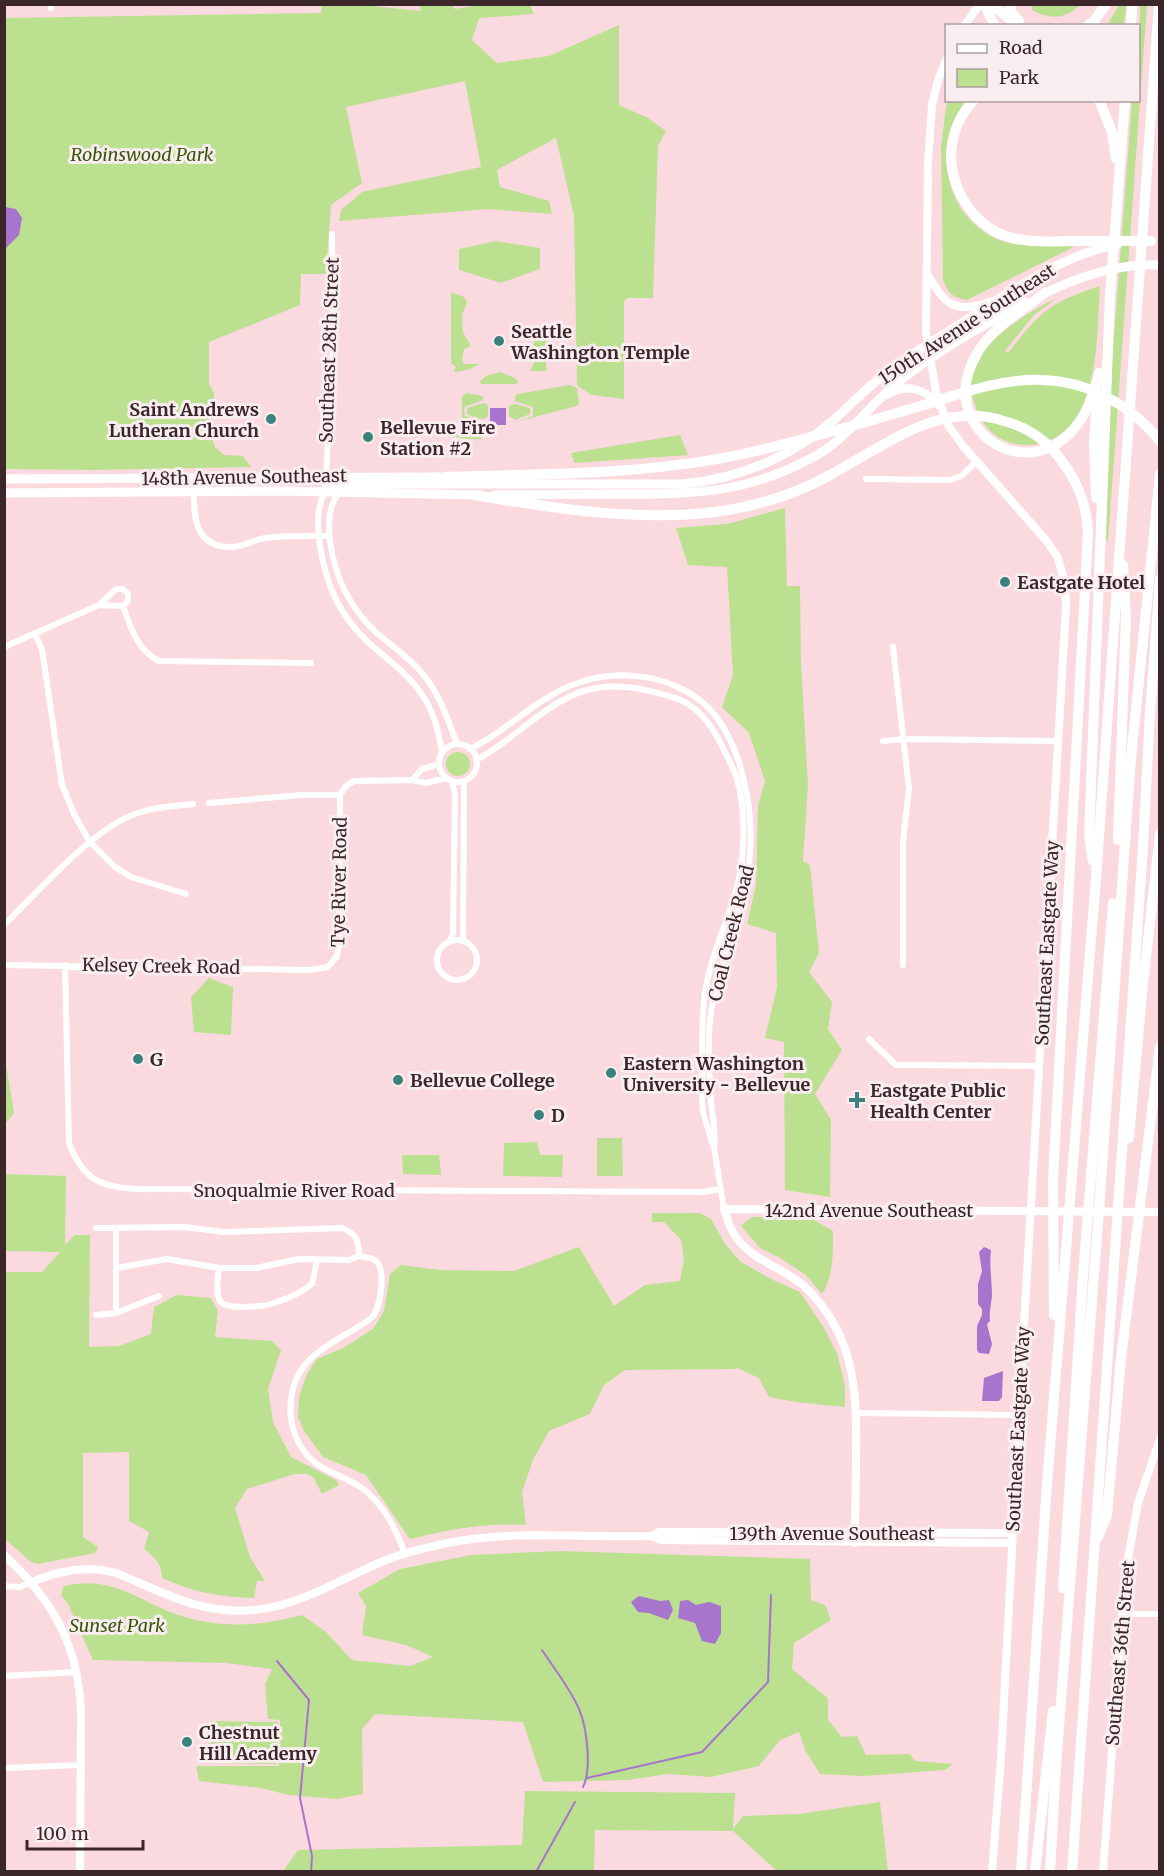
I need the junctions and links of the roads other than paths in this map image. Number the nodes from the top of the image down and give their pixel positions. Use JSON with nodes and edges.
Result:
{"nodes":[{"id":1,"x":982,"y":4,"type":"edge"},
{"id":2,"x":989,"y":4,"type":"edge"},
{"id":3,"x":1011,"y":4,"type":"edge"},
{"id":4,"x":1106,"y":4,"type":"edge"},
{"id":5,"x":1132,"y":4,"type":"edge"},
{"id":6,"x":1159,"y":4,"type":"edge"},
{"id":7,"x":966,"y":24,"type":"edge"},
{"id":8,"x":994,"y":24,"type":"edge"},
{"id":9,"x":1014,"y":24,"type":"edge"},
{"id":10,"x":1021,"y":24,"type":"edge"},
{"id":11,"x":1090,"y":24,"type":"edge"},
{"id":12,"x":1131,"y":24,"type":"edge"},
{"id":13,"x":945,"y":62,"type":"edge"},
{"id":14,"x":972,"y":102,"type":"edge"},
{"id":15,"x":1098,"y":102,"type":"edge"},
{"id":16,"x":1125,"y":102,"type":"edge"},
{"id":17,"x":1117,"y":201,"type":"junction"},
{"id":18,"x":332,"y":234,"type":"dead end"},
{"id":19,"x":1155,"y":241,"type":"edge"},
{"id":20,"x":1160,"y":265,"type":"edge"},
{"id":21,"x":926,"y":274,"type":"junction"},
{"id":22,"x":1046,"y":292,"type":"junction"},
{"id":23,"x":1110,"y":295,"type":"junction"},
{"id":24,"x":999,"y":299,"type":"junction"},
{"id":25,"x":928,"y":345,"type":"junction"},
{"id":26,"x":931,"y":359,"type":"junction"},
{"id":27,"x":1099,"y":373,"type":"junction"},
{"id":28,"x":876,"y":402,"type":"junction"},
{"id":29,"x":941,"y":407,"type":"junction"},
{"id":30,"x":1160,"y":441,"type":"edge"},
{"id":31,"x":795,"y":448,"type":"joint"},
{"id":32,"x":976,"y":462,"type":"junction"},
{"id":33,"x":796,"y":466,"type":"joint"},
{"id":34,"x":1160,"y":474,"type":"edge"},
{"id":35,"x":325,"y":476,"type":"junction"},
{"id":36,"x":444,"y":477,"type":"junction"},
{"id":37,"x":4,"y":479,"type":"edge"},
{"id":38,"x":194,"y":479,"type":"junction"},
{"id":39,"x":866,"y":479,"type":"dead end"},
{"id":40,"x":483,"y":483,"type":"junction"},
{"id":41,"x":194,"y":492,"type":"junction"},
{"id":42,"x":325,"y":492,"type":"junction"},
{"id":43,"x":4,"y":493,"type":"edge"},
{"id":44,"x":339,"y":493,"type":"junction"},
{"id":45,"x":475,"y":495,"type":"junction"},
{"id":46,"x":318,"y":536,"type":"junction"},
{"id":47,"x":330,"y":536,"type":"junction"},
{"id":48,"x":1120,"y":543,"type":"junction"},
{"id":49,"x":1160,"y":579,"type":"edge"},
{"id":50,"x":99,"y":605,"type":"junction"},
{"id":51,"x":123,"y":606,"type":"junction"},
{"id":52,"x":1096,"y":616,"type":"junction"},
{"id":53,"x":35,"y":634,"type":"junction"},
{"id":54,"x":4,"y":647,"type":"edge"},
{"id":55,"x":893,"y":647,"type":"dead end"},
{"id":56,"x":311,"y":663,"type":"dead end"},
{"id":57,"x":904,"y":739,"type":"junction"},
{"id":58,"x":883,"y":741,"type":"dead end"},
{"id":59,"x":1058,"y":741,"type":"junction"},
{"id":60,"x":457,"y":744,"type":"junction"},
{"id":61,"x":470,"y":749,"type":"junction"},
{"id":62,"x":442,"y":752,"type":"junction"},
{"id":63,"x":476,"y":760,"type":"junction"},
{"id":64,"x":439,"y":764,"type":"junction"},
{"id":65,"x":411,"y":780,"type":"junction"},
{"id":66,"x":449,"y":780,"type":"junction"},
{"id":67,"x":464,"y":781,"type":"junction"},
{"id":68,"x":340,"y":795,"type":"junction"},
{"id":69,"x":209,"y":803,"type":"dead end"},
{"id":70,"x":193,"y":804,"type":"dead end"},
{"id":71,"x":1160,"y":834,"type":"edge"},
{"id":72,"x":90,"y":842,"type":"junction"},
{"id":73,"x":1096,"y":878,"type":"junction"},
{"id":74,"x":186,"y":894,"type":"dead end"},
{"id":75,"x":4,"y":925,"type":"edge"},
{"id":76,"x":463,"y":941,"type":"junction"},
{"id":77,"x":449,"y":942,"type":"junction"},
{"id":78,"x":903,"y":964,"type":"dead end"},
{"id":79,"x":4,"y":965,"type":"edge"},
{"id":80,"x":65,"y":965,"type":"junction"},
{"id":81,"x":318,"y":969,"type":"joint"},
{"id":82,"x":869,"y":1039,"type":"dead end"},
{"id":83,"x":1160,"y":1047,"type":"edge"},
{"id":84,"x":1039,"y":1066,"type":"junction"},
{"id":85,"x":714,"y":1147,"type":"junction"},
{"id":86,"x":1096,"y":1185,"type":"junction"},
{"id":87,"x":720,"y":1189,"type":"junction"},
{"id":88,"x":724,"y":1209,"type":"junction"},
{"id":89,"x":1094,"y":1211,"type":"junction"},
{"id":90,"x":1156,"y":1212,"type":"edge"},
{"id":91,"x":96,"y":1228,"type":"dead end"},
{"id":92,"x":116,"y":1228,"type":"junction"},
{"id":93,"x":359,"y":1256,"type":"junction"},
{"id":94,"x":317,"y":1260,"type":"junction"},
{"id":95,"x":116,"y":1268,"type":"junction"},
{"id":96,"x":219,"y":1268,"type":"junction"},
{"id":97,"x":1088,"y":1275,"type":"junction"},
{"id":98,"x":1112,"y":1290,"type":"junction"},
{"id":99,"x":159,"y":1296,"type":"dead end"},
{"id":100,"x":116,"y":1313,"type":"junction"},
{"id":101,"x":96,"y":1315,"type":"dead end"},
{"id":102,"x":1055,"y":1384,"type":"junction"},
{"id":103,"x":857,"y":1413,"type":"junction"},
{"id":104,"x":1018,"y":1415,"type":"junction"},
{"id":105,"x":1160,"y":1439,"type":"edge"},
{"id":106,"x":855,"y":1533,"type":"junction"},
{"id":107,"x":1013,"y":1533,"type":"junction"},
{"id":108,"x":652,"y":1536,"type":"junction"},
{"id":109,"x":855,"y":1543,"type":"junction"},
{"id":110,"x":1012,"y":1543,"type":"junction"},
{"id":111,"x":1094,"y":1548,"type":"junction"},
{"id":112,"x":405,"y":1554,"type":"junction"},
{"id":113,"x":4,"y":1555,"type":"edge"},
{"id":114,"x":32,"y":1582,"type":"junction"},
{"id":115,"x":4,"y":1586,"type":"edge"},
{"id":116,"x":1121,"y":1614,"type":"junction"},
{"id":117,"x":1160,"y":1614,"type":"edge"},
{"id":118,"x":77,"y":1672,"type":"junction"},
{"id":119,"x":4,"y":1676,"type":"edge"},
{"id":120,"x":81,"y":1765,"type":"junction"},
{"id":121,"x":4,"y":1768,"type":"edge"},
{"id":122,"x":80,"y":1872,"type":"edge"},
{"id":123,"x":992,"y":1872,"type":"edge"},
{"id":124,"x":1021,"y":1872,"type":"edge"},
{"id":125,"x":1035,"y":1872,"type":"edge"},
{"id":126,"x":1050,"y":1872,"type":"edge"},
{"id":127,"x":1072,"y":1872,"type":"edge"},
{"id":128,"x":1103,"y":1872,"type":"edge"}],
"edges":[{"from":1,"to":7,"type":"main road"},
{"from":1,"to":8,"type":"highway"},
{"from":2,"to":9,"type":"highway"},
{"from":3,"to":10,"type":"highway"},
{"from":4,"to":11,"type":"highway"},
{"from":5,"to":12,"type":"highway"},
{"from":6,"to":48,"type":"highway"},
{"from":13,"to":21,"type":"main road","name":"Southeast Eastgate Way"},
{"from":14,"to":19,"type":"highway"},
{"from":15,"to":17,"type":"highway"},
{"from":16,"to":17,"type":"highway"},
{"from":17,"to":23,"type":"highway"},
{"from":18,"to":35,"type":"street","name":"Southeast 28th Street"},
{"from":19,"to":24,"type":"main road","name":"150th Avenue Southeast"},
{"from":20,"to":22,"type":"main road","name":"150th Avenue Southeast"},
{"from":21,"to":24,"type":"main road"},
{"from":21,"to":25,"type":"main road","name":"Southeast Eastgate Way"},
{"from":22,"to":26,"type":"main road","name":"150th Avenue Southeast"},
{"from":22,"to":27,"type":"highway"},
{"from":23,"to":27,"type":"highway"},
{"from":23,"to":52,"type":"highway"},
{"from":24,"to":25,"type":"main road","name":"150th Avenue Southeast"},
{"from":25,"to":26,"type":"main road","name":"Southeast Eastgate Way"},
{"from":25,"to":31,"type":"main road","name":"150th Avenue Southeast"},
{"from":26,"to":28,"type":"main road","name":"150th Avenue Southeast"},
{"from":26,"to":29,"type":"main road","name":"Southeast Eastgate Way"},
{"from":27,"to":52,"type":"highway"},
{"from":28,"to":29,"type":"main road"},
{"from":28,"to":33,"type":"main road","name":"150th Avenue Southeast"},
{"from":29,"to":32,"type":"main road","name":"Southeast Eastgate Way"},
{"from":30,"to":36,"type":"highway"},
{"from":31,"to":40,"type":"main road","name":"148th Avenue Southeast"},
{"from":32,"to":39,"type":"street"},
{"from":32,"to":59,"type":"main road","name":"Southeast Eastgate Way"},
{"from":33,"to":45,"type":"main road","name":"148th Avenue Southeast"},
{"from":34,"to":86,"type":"highway"},
{"from":35,"to":36,"type":"main road","name":"148th Avenue Southeast"},
{"from":35,"to":38,"type":"main road","name":"148th Avenue Southeast"},
{"from":35,"to":42,"type":"street","name":"Southeast 28th Street"},
{"from":36,"to":40,"type":"main road","name":"148th Avenue Southeast"},
{"from":37,"to":38,"type":"main road","name":"148th Avenue Southeast"},
{"from":38,"to":41,"type":"street"},
{"from":40,"to":42,"type":"main road","name":"148th Avenue Southeast"},
{"from":41,"to":42,"type":"main road","name":"148th Avenue Southeast"},
{"from":41,"to":43,"type":"main road","name":"148th Avenue Southeast"},
{"from":41,"to":46,"type":"street"},
{"from":42,"to":44,"type":"main road","name":"148th Avenue Southeast"},
{"from":42,"to":46,"type":"street","name":"Southeast 28th Street"},
{"from":44,"to":45,"type":"main road","name":"148th Avenue Southeast"},
{"from":44,"to":47,"type":"street"},
{"from":45,"to":102,"type":"highway"},
{"from":46,"to":47,"type":"street"},
{"from":46,"to":62,"type":"street","name":"Southeast 28th Street"},
{"from":47,"to":60,"type":"street"},
{"from":48,"to":73,"type":"highway"},
{"from":48,"to":86,"type":"highway"},
{"from":49,"to":98,"type":"highway"},
{"from":50,"to":51,"type":"street"},
{"from":50,"to":51,"type":"street"},
{"from":50,"to":53,"type":"street"},
{"from":51,"to":56,"type":"street"},
{"from":52,"to":73,"type":"highway"},
{"from":53,"to":54,"type":"street"},
{"from":53,"to":72,"type":"street"},
{"from":55,"to":57,"type":"street"},
{"from":57,"to":58,"type":"street"},
{"from":57,"to":59,"type":"street"},
{"from":57,"to":78,"type":"street"},
{"from":59,"to":84,"type":"main road","name":"Southeast Eastgate Way"},
{"from":60,"to":61,"type":"street"},
{"from":60,"to":62,"type":"street"},
{"from":61,"to":63,"type":"street"},
{"from":61,"to":85,"type":"street","name":"Coal Creek Road"},
{"from":62,"to":64,"type":"street"},
{"from":63,"to":67,"type":"street"},
{"from":63,"to":85,"type":"street","name":"Coal Creek Road"},
{"from":64,"to":65,"type":"street"},
{"from":64,"to":66,"type":"street"},
{"from":65,"to":66,"type":"street"},
{"from":65,"to":68,"type":"street","name":"Tye River Road"},
{"from":66,"to":67,"type":"street"},
{"from":66,"to":77,"type":"street"},
{"from":67,"to":76,"type":"street"},
{"from":68,"to":69,"type":"street"},
{"from":68,"to":81,"type":"street","name":"Tye River Road"},
{"from":70,"to":72,"type":"street"},
{"from":71,"to":98,"type":"highway"},
{"from":72,"to":74,"type":"street"},
{"from":72,"to":75,"type":"street"},
{"from":73,"to":102,"type":"highway"},
{"from":76,"to":77,"type":"street"},
{"from":76,"to":77,"type":"street"},
{"from":79,"to":80,"type":"street","name":"Kelsey Creek Road"},
{"from":80,"to":81,"type":"street","name":"Kelsey Creek Road"},
{"from":80,"to":87,"type":"street","name":"Snoqualmie River Road"},
{"from":82,"to":84,"type":"street"},
{"from":83,"to":111,"type":"highway"},
{"from":84,"to":104,"type":"main road","name":"Southeast Eastgate Way"},
{"from":85,"to":87,"type":"street","name":"Coal Creek Road"},
{"from":86,"to":89,"type":"highway"},
{"from":87,"to":88,"type":"street","name":"Coal Creek Road"},
{"from":88,"to":89,"type":"street","name":"142nd Avenue Southeast"},
{"from":88,"to":103,"type":"street"},
{"from":89,"to":90,"type":"street","name":"142nd Avenue Southeast"},
{"from":89,"to":97,"type":"highway"},
{"from":91,"to":92,"type":"street"},
{"from":92,"to":93,"type":"street"},
{"from":92,"to":95,"type":"street"},
{"from":93,"to":94,"type":"street"},
{"from":93,"to":112,"type":"street"},
{"from":94,"to":96,"type":"street"},
{"from":94,"to":96,"type":"street"},
{"from":95,"to":96,"type":"street"},
{"from":95,"to":100,"type":"street"},
{"from":97,"to":125,"type":"highway"},
{"from":97,"to":126,"type":"highway"},
{"from":98,"to":111,"type":"highway"},
{"from":99,"to":100,"type":"street"},
{"from":100,"to":101,"type":"street"},
{"from":102,"to":124,"type":"highway"},
{"from":103,"to":104,"type":"street"},
{"from":103,"to":106,"type":"street"},
{"from":104,"to":107,"type":"main road","name":"Southeast Eastgate Way"},
{"from":105,"to":116,"type":"main road","name":"Southeast 36th Street"},
{"from":106,"to":107,"type":"street","name":"139th Avenue Southeast"},
{"from":106,"to":108,"type":"street","name":"139th Avenue Southeast"},
{"from":106,"to":109,"type":"street"},
{"from":107,"to":110,"type":"main road","name":"Southeast Eastgate Way"},
{"from":108,"to":109,"type":"street","name":"139th Avenue Southeast"},
{"from":108,"to":112,"type":"street","name":"139th Avenue Southeast"},
{"from":109,"to":110,"type":"street","name":"139th Avenue Southeast"},
{"from":110,"to":123,"type":"main road","name":"Southeast Eastgate Way"},
{"from":111,"to":127,"type":"highway"},
{"from":112,"to":114,"type":"street","name":"139th Avenue Southeast"},
{"from":113,"to":114,"type":"street"},
{"from":114,"to":115,"type":"street","name":"139th Avenue Southeast"},
{"from":114,"to":118,"type":"street"},
{"from":116,"to":117,"type":"street"},
{"from":116,"to":128,"type":"main road","name":"Southeast 36th Street"},
{"from":118,"to":119,"type":"street"},
{"from":118,"to":120,"type":"street"},
{"from":120,"to":121,"type":"street"},
{"from":120,"to":122,"type":"street"}]}
